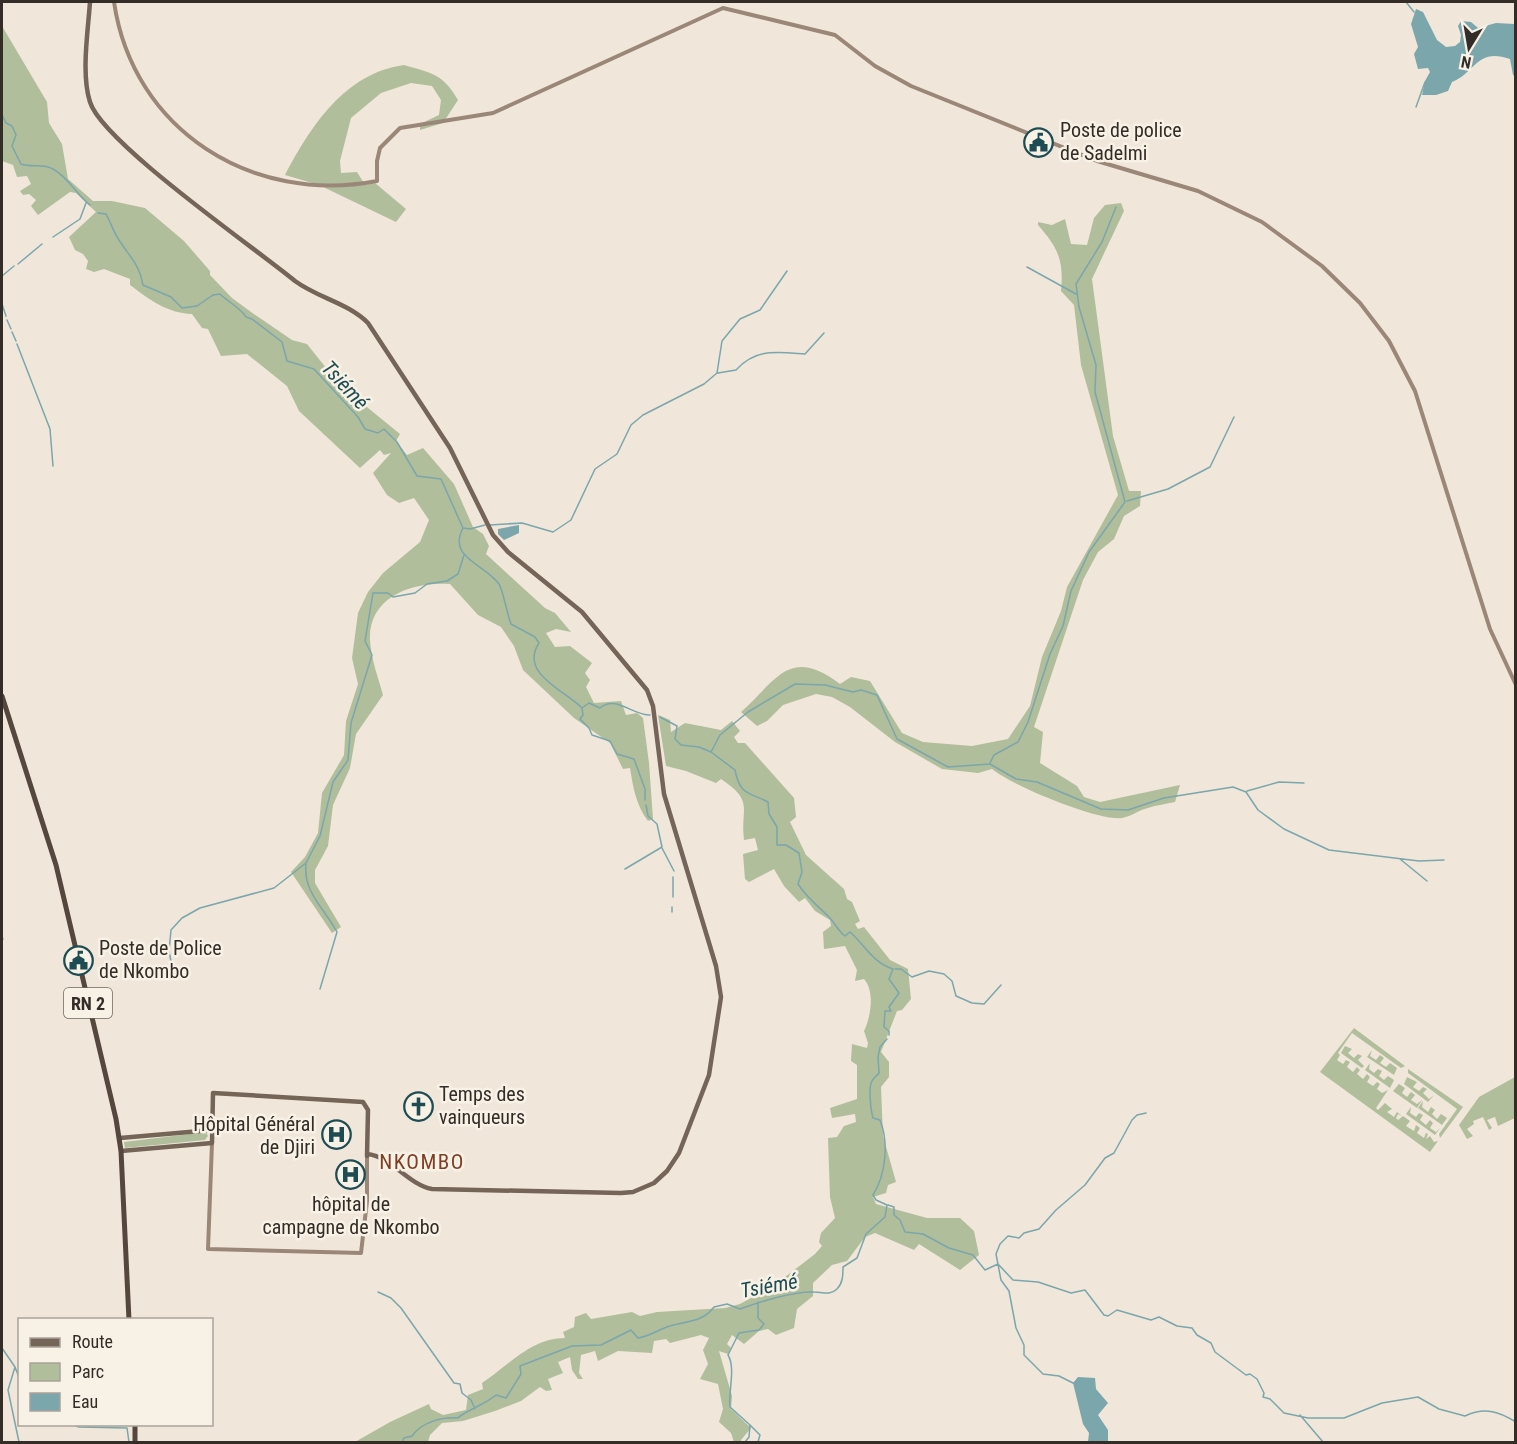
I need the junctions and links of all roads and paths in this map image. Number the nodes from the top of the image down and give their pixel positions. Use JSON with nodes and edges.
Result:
{"nodes":[{"id":1,"x":90,"y":2,"type":"edge"},
{"id":2,"x":114,"y":2,"type":"edge"},
{"id":3,"x":1515,"y":685,"type":"edge"},
{"id":4,"x":2,"y":696,"type":"edge"},
{"id":5,"x":212,"y":1130,"type":"junction"},
{"id":6,"x":120,"y":1138,"type":"junction"},
{"id":7,"x":212,"y":1143,"type":"junction"},
{"id":8,"x":121,"y":1151,"type":"junction"},
{"id":9,"x":369,"y":1155,"type":"junction"},
{"id":10,"x":129,"y":1318,"type":"edge"},
{"id":11,"x":135,"y":1426,"type":"edge"},
{"id":12,"x":135,"y":1443,"type":"edge"}],
"edges":[{"from":1,"to":9,"type":"main road"},
{"from":2,"to":3,"type":"street"},
{"from":4,"to":6,"type":"highway","number":"RN 2"},
{"from":5,"to":6,"type":"main road"},
{"from":5,"to":7,"type":"main road"},
{"from":5,"to":9,"type":"main road"},
{"from":6,"to":8,"type":"highway","number":"RN 2"},
{"from":7,"to":8,"type":"main road"},
{"from":7,"to":9,"type":"street"},
{"from":8,"to":10,"type":"highway","number":"RN 2"},
{"from":11,"to":12,"type":"highway"}]}
